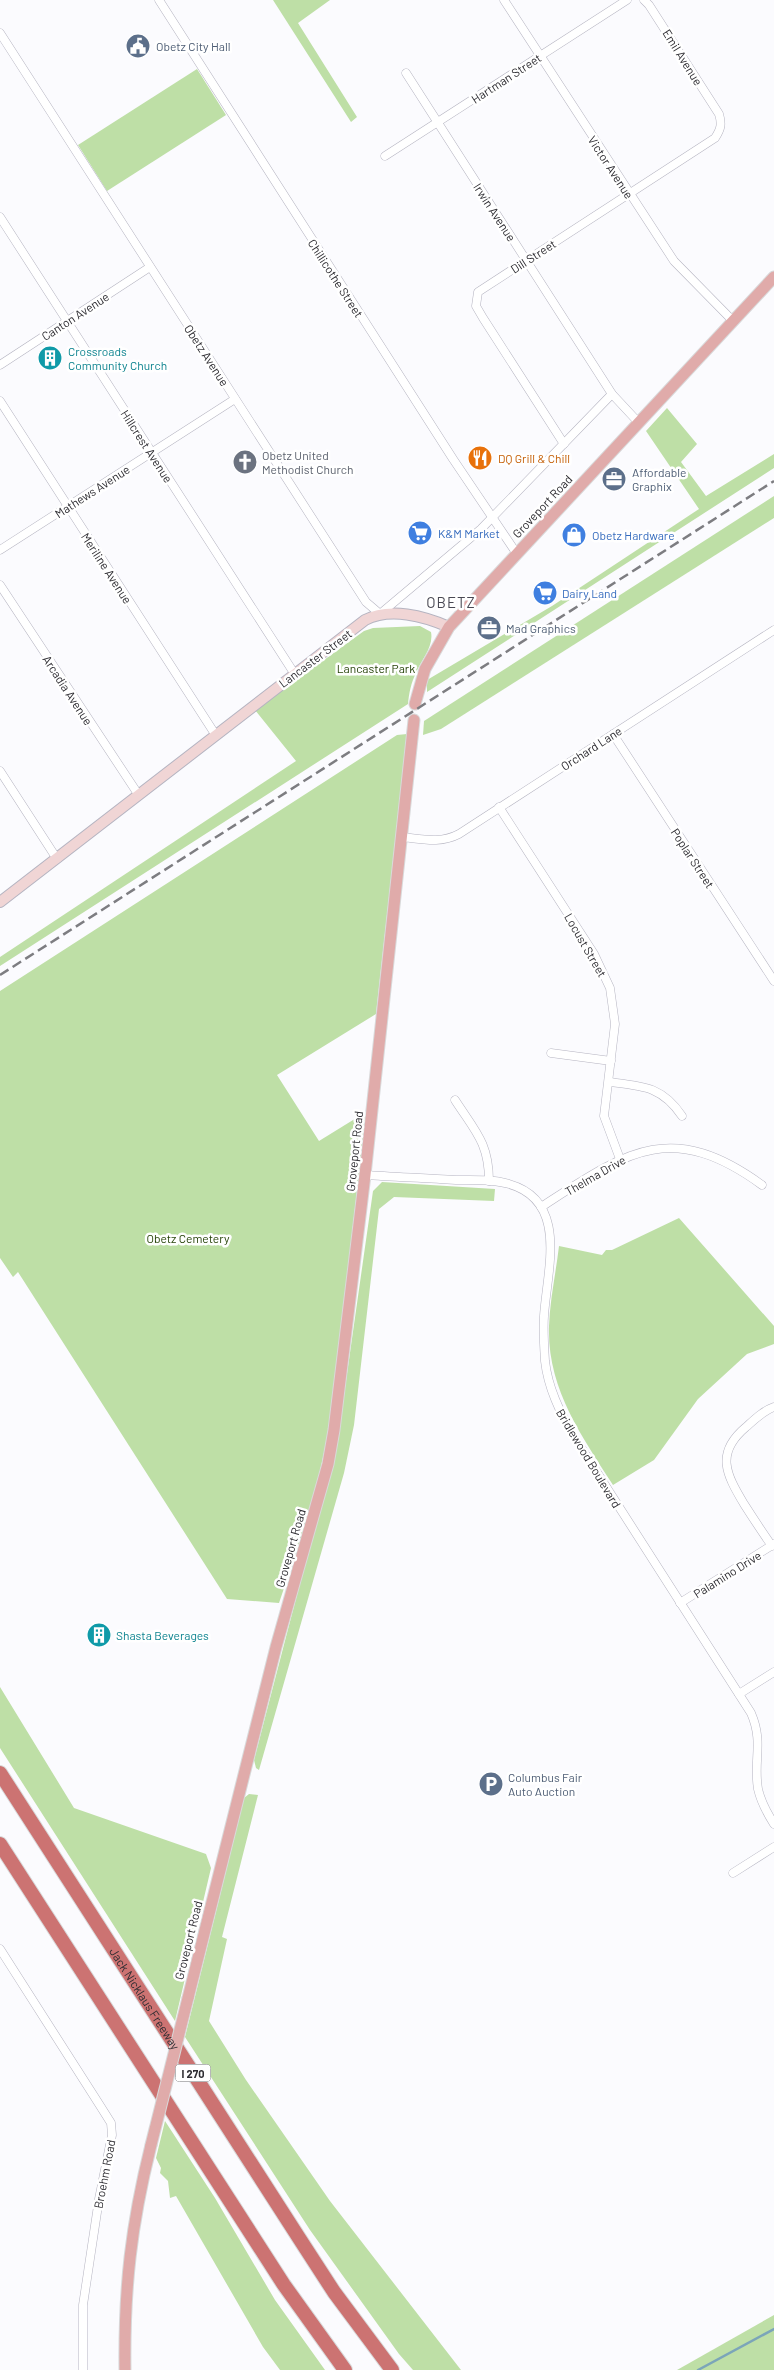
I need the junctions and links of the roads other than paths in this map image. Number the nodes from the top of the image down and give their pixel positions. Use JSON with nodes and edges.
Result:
{"nodes":[{"id":1,"x":158,"y":0,"type":"edge"},
{"id":2,"x":504,"y":0,"type":"edge"},
{"id":3,"x":627,"y":0,"type":"edge"},
{"id":4,"x":645,"y":1,"type":"edge"},
{"id":5,"x":1,"y":35,"type":"edge"},
{"id":6,"x":540,"y":56,"type":"junction"},
{"id":7,"x":406,"y":73,"type":"dead end"},
{"id":8,"x":719,"y":114,"type":"joint"},
{"id":9,"x":437,"y":122,"type":"junction"},
{"id":10,"x":385,"y":156,"type":"dead end"},
{"id":11,"x":629,"y":194,"type":"junction"},
{"id":12,"x":0,"y":217,"type":"edge"},
{"id":13,"x":526,"y":261,"type":"junction"},
{"id":14,"x":150,"y":267,"type":"junction"},
{"id":15,"x":774,"y":277,"type":"edge"},
{"id":16,"x":733,"y":321,"type":"junction"},
{"id":17,"x":68,"y":322,"type":"junction"},
{"id":18,"x":0,"y":364,"type":"edge"},
{"id":19,"x":612,"y":394,"type":"junction"},
{"id":20,"x":235,"y":399,"type":"junction"},
{"id":21,"x":0,"y":402,"type":"edge"},
{"id":22,"x":639,"y":423,"type":"junction"},
{"id":23,"x":564,"y":444,"type":"junction"},
{"id":24,"x":152,"y":453,"type":"junction"},
{"id":25,"x":68,"y":507,"type":"junction"},
{"id":26,"x":492,"y":518,"type":"junction"},
{"id":27,"x":0,"y":550,"type":"edge"},
{"id":28,"x":517,"y":554,"type":"junction"},
{"id":29,"x":0,"y":585,"type":"edge"},
{"id":30,"x":380,"y":614,"type":"junction"},
{"id":31,"x":449,"y":627,"type":"junction"},
{"id":32,"x":774,"y":630,"type":"edge"},
{"id":33,"x":294,"y":673,"type":"junction"},
{"id":34,"x":415,"y":704,"type":"dead end"},
{"id":35,"x":414,"y":720,"type":"dead end"},
{"id":36,"x":215,"y":734,"type":"junction"},
{"id":37,"x":613,"y":734,"type":"junction"},
{"id":38,"x":0,"y":771,"type":"edge"},
{"id":39,"x":138,"y":794,"type":"junction"},
{"id":40,"x":499,"y":807,"type":"junction"},
{"id":41,"x":401,"y":837,"type":"junction"},
{"id":42,"x":56,"y":859,"type":"junction"},
{"id":43,"x":0,"y":902,"type":"edge"},
{"id":44,"x":774,"y":981,"type":"edge"},
{"id":45,"x":551,"y":1053,"type":"dead end"},
{"id":46,"x":611,"y":1061,"type":"junction"},
{"id":47,"x":609,"y":1082,"type":"junction"},
{"id":48,"x":456,"y":1100,"type":"dead end"},
{"id":49,"x":682,"y":1116,"type":"dead end"},
{"id":50,"x":620,"y":1159,"type":"junction"},
{"id":51,"x":365,"y":1175,"type":"junction"},
{"id":52,"x":489,"y":1181,"type":"junction"},
{"id":53,"x":762,"y":1185,"type":"dead end"},
{"id":54,"x":541,"y":1207,"type":"junction"},
{"id":55,"x":774,"y":1407,"type":"edge"},
{"id":56,"x":773,"y":1545,"type":"edge"},
{"id":57,"x":680,"y":1603,"type":"junction"},
{"id":58,"x":774,"y":1672,"type":"edge"},
{"id":59,"x":739,"y":1694,"type":"junction"},
{"id":60,"x":0,"y":1773,"type":"edge"},
{"id":61,"x":774,"y":1824,"type":"edge"},
{"id":62,"x":0,"y":1844,"type":"edge"},
{"id":63,"x":774,"y":1847,"type":"edge"},
{"id":64,"x":733,"y":1874,"type":"dead end"},
{"id":65,"x":0,"y":1949,"type":"edge"},
{"id":66,"x":334,"y":2292,"type":"junction"},
{"id":67,"x":83,"y":2370,"type":"edge"},
{"id":68,"x":125,"y":2370,"type":"edge"},
{"id":69,"x":345,"y":2370,"type":"edge"},
{"id":70,"x":392,"y":2370,"type":"edge"},
{"id":71,"x":403,"y":2370,"type":"edge"}],
"edges":[{"from":1,"to":26,"type":"street","name":"Chillicothe Street"},
{"from":2,"to":6,"type":"street","name":"Victor Avenue"},
{"from":3,"to":6,"type":"street","name":"Hartman Street"},
{"from":4,"to":8,"type":"street","name":"Emil Avenue"},
{"from":5,"to":14,"type":"street","name":"Obetz Avenue"},
{"from":6,"to":9,"type":"street","name":"Hartman Street"},
{"from":6,"to":11,"type":"street","name":"Victor Avenue"},
{"from":7,"to":9,"type":"street","name":"Irwin Avenue"},
{"from":8,"to":11,"type":"street","name":"Dill Street"},
{"from":9,"to":10,"type":"street","name":"Hartman Street"},
{"from":9,"to":13,"type":"street","name":"Irwin Avenue"},
{"from":11,"to":13,"type":"street","name":"Dill Street"},
{"from":11,"to":16,"type":"street","name":"Victor Avenue"},
{"from":12,"to":17,"type":"street","name":"Hillcrest Avenue"},
{"from":13,"to":19,"type":"street","name":"Irwin Avenue"},
{"from":13,"to":23,"type":"street","name":"Dill Street"},
{"from":14,"to":17,"type":"street","name":"Canton Avenue"},
{"from":14,"to":20,"type":"street","name":"Obetz Avenue"},
{"from":15,"to":16,"type":"main road","name":"Groveport Road"},
{"from":16,"to":22,"type":"main road","name":"Groveport Road"},
{"from":17,"to":18,"type":"street","name":"Canton Avenue"},
{"from":17,"to":24,"type":"street","name":"Hillcrest Avenue"},
{"from":19,"to":22,"type":"street","name":"Irwin Avenue"},
{"from":19,"to":23,"type":"street","name":"Lancaster Street"},
{"from":20,"to":24,"type":"street","name":"Mathews Avenue"},
{"from":20,"to":30,"type":"street","name":"Obetz Avenue"},
{"from":21,"to":25,"type":"street","name":"Meriline Avenue"},
{"from":22,"to":28,"type":"main road","name":"Groveport Road"},
{"from":23,"to":26,"type":"street","name":"Lancaster Street"},
{"from":24,"to":25,"type":"street","name":"Mathews Avenue"},
{"from":24,"to":33,"type":"street","name":"Hillcrest Avenue"},
{"from":25,"to":27,"type":"street","name":"Mathews Avenue"},
{"from":25,"to":36,"type":"street","name":"Meriline Avenue"},
{"from":26,"to":28,"type":"street","name":"Chillicothe Street"},
{"from":26,"to":30,"type":"street","name":"Lancaster Street"},
{"from":28,"to":31,"type":"main road","name":"Groveport Road"},
{"from":29,"to":39,"type":"street","name":"Arcadia Avenue"},
{"from":30,"to":31,"type":"street"},
{"from":30,"to":33,"type":"street","name":"Lancaster Street"},
{"from":31,"to":34,"type":"main road","name":"Groveport Road"},
{"from":32,"to":37,"type":"street","name":"Orchard Lane"},
{"from":33,"to":36,"type":"street","name":"Lancaster Street"},
{"from":35,"to":41,"type":"main road","name":"Groveport Road"},
{"from":36,"to":39,"type":"street","name":"Lancaster Street"},
{"from":37,"to":40,"type":"street","name":"Orchard Lane"},
{"from":37,"to":44,"type":"street","name":"Poplar Street"},
{"from":38,"to":42,"type":"street"},
{"from":39,"to":42,"type":"street","name":"Lancaster Street"},
{"from":40,"to":41,"type":"street","name":"Orchard Lane"},
{"from":40,"to":46,"type":"street","name":"Locust Street"},
{"from":41,"to":51,"type":"main road","name":"Groveport Road"},
{"from":42,"to":43,"type":"street","name":"Lancaster Street"},
{"from":45,"to":46,"type":"street"},
{"from":46,"to":47,"type":"street","name":"Locust Street"},
{"from":47,"to":49,"type":"street"},
{"from":47,"to":50,"type":"street","name":"Locust Street"},
{"from":48,"to":52,"type":"street"},
{"from":50,"to":53,"type":"street","name":"Thelma Drive"},
{"from":50,"to":54,"type":"street","name":"Thelma Drive"},
{"from":51,"to":52,"type":"street","name":"Bridlewood Boulevard"},
{"from":51,"to":68,"type":"main road","name":"Groveport Road","bridge":true},
{"from":52,"to":54,"type":"street","name":"Bridlewood Boulevard"},
{"from":54,"to":57,"type":"street","name":"Bridlewood Boulevard"},
{"from":55,"to":56,"type":"street"},
{"from":56,"to":57,"type":"street","name":"Palamino Drive"},
{"from":57,"to":59,"type":"street","name":"Bridlewood Boulevard"},
{"from":58,"to":59,"type":"street"},
{"from":59,"to":61,"type":"street","name":"Bridlewood Boulevard"},
{"from":60,"to":66,"type":"highway","name":"Jack Nicklaus Freeway","number":"I 270"},
{"from":62,"to":69,"type":"highway"},
{"from":63,"to":64,"type":"street"},
{"from":65,"to":67,"type":"street","name":"Broehm Road"},
{"from":66,"to":70,"type":"highway","name":"Jack Nicklaus Freeway","number":"I 270"},
{"from":66,"to":71,"type":"highway"}]}
